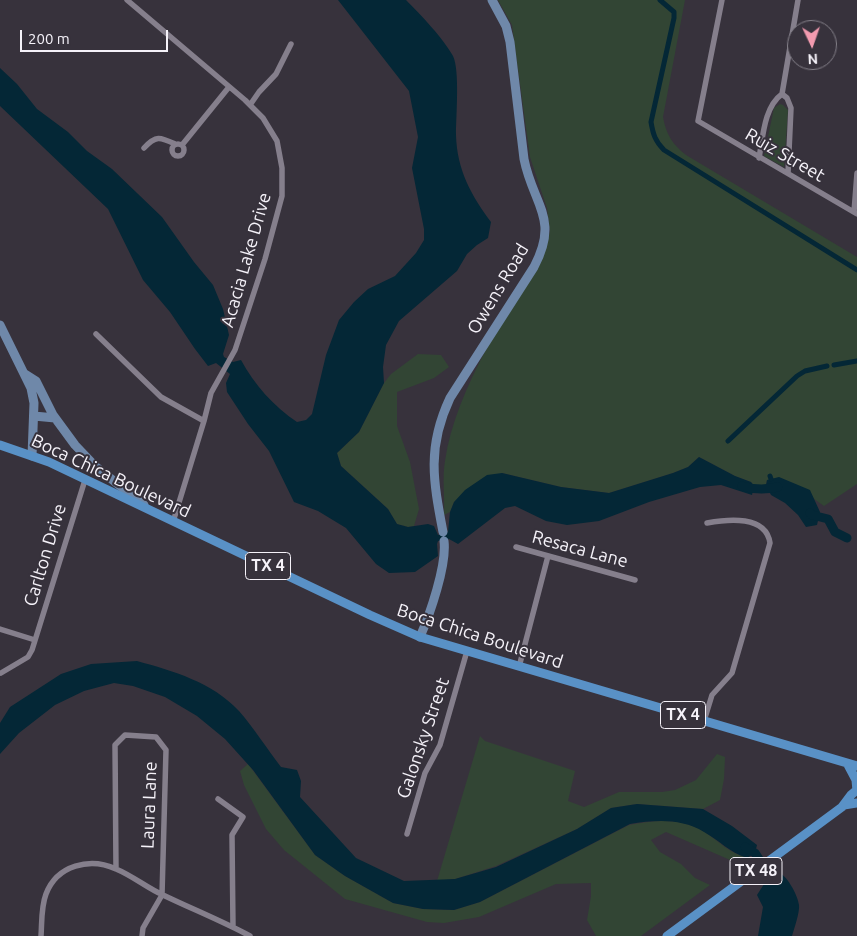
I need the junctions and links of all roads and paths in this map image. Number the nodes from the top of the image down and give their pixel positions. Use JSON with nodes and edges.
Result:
{"nodes":[{"id":1,"x":127,"y":0,"type":"edge"},
{"id":2,"x":492,"y":0,"type":"edge"},
{"id":3,"x":722,"y":0,"type":"edge"},
{"id":4,"x":798,"y":0,"type":"edge"},
{"id":5,"x":290,"y":44,"type":"dead end"},
{"id":6,"x":229,"y":87,"type":"junction"},
{"id":7,"x":782,"y":94,"type":"junction"},
{"id":8,"x":250,"y":105,"type":"junction"},
{"id":9,"x":175,"y":144,"type":"junction"},
{"id":10,"x":182,"y":145,"type":"junction"},
{"id":11,"x":144,"y":148,"type":"dead end"},
{"id":12,"x":759,"y":158,"type":"junction"},
{"id":13,"x":857,"y":173,"type":"edge"},
{"id":14,"x":788,"y":174,"type":"junction"},
{"id":15,"x":856,"y":213,"type":"edge"},
{"id":16,"x":0,"y":324,"type":"edge"},
{"id":17,"x":96,"y":334,"type":"dead end"},
{"id":18,"x":25,"y":374,"type":"junction"},
{"id":19,"x":34,"y":416,"type":"junction"},
{"id":20,"x":55,"y":418,"type":"junction"},
{"id":21,"x":204,"y":421,"type":"junction"},
{"id":22,"x":0,"y":445,"type":"edge"},
{"id":23,"x":32,"y":456,"type":"junction"},
{"id":24,"x":85,"y":480,"type":"junction"},
{"id":25,"x":148,"y":510,"type":"junction"},
{"id":26,"x":173,"y":522,"type":"junction"},
{"id":27,"x":707,"y":523,"type":"dead end"},
{"id":28,"x":516,"y":547,"type":"dead end"},
{"id":29,"x":548,"y":556,"type":"junction"},
{"id":30,"x":635,"y":580,"type":"dead end"},
{"id":31,"x":0,"y":629,"type":"edge"},
{"id":32,"x":420,"y":637,"type":"junction"},
{"id":33,"x":35,"y":640,"type":"junction"},
{"id":34,"x":467,"y":651,"type":"junction"},
{"id":35,"x":519,"y":667,"type":"junction"},
{"id":36,"x":0,"y":673,"type":"edge"},
{"id":37,"x":704,"y":721,"type":"junction"},
{"id":38,"x":846,"y":763,"type":"junction"},
{"id":39,"x":857,"y":765,"type":"edge"},
{"id":40,"x":857,"y":790,"type":"edge"},
{"id":41,"x":218,"y":799,"type":"dead end"},
{"id":42,"x":856,"y":803,"type":"edge"},
{"id":43,"x":844,"y":805,"type":"junction"},
{"id":44,"x":407,"y":834,"type":"dead end"},
{"id":45,"x":116,"y":869,"type":"junction"},
{"id":46,"x":162,"y":895,"type":"junction"},
{"id":47,"x":233,"y":927,"type":"junction"},
{"id":48,"x":41,"y":936,"type":"edge"},
{"id":49,"x":142,"y":936,"type":"edge"},
{"id":50,"x":250,"y":936,"type":"edge"},
{"id":51,"x":667,"y":936,"type":"edge"}],
"edges":[{"from":1,"to":6,"type":"street","name":"Acacia Lake Drive"},
{"from":2,"to":32,"type":"street","name":"Owens Road"},
{"from":3,"to":12,"type":"street","name":"Ruiz Street"},
{"from":4,"to":7,"type":"street"},
{"from":5,"to":8,"type":"street"},
{"from":6,"to":8,"type":"street","name":"Acacia Lake Drive"},
{"from":6,"to":10,"type":"street"},
{"from":7,"to":12,"type":"street"},
{"from":7,"to":14,"type":"street"},
{"from":8,"to":21,"type":"street","name":"Acacia Lake Drive"},
{"from":9,"to":10,"type":"street"},
{"from":9,"to":10,"type":"street"},
{"from":9,"to":11,"type":"street"},
{"from":12,"to":14,"type":"street","name":"Ruiz Street"},
{"from":13,"to":15,"type":"street"},
{"from":14,"to":15,"type":"street","name":"Ruiz Street"},
{"from":16,"to":18,"type":"street"},
{"from":17,"to":21,"type":"street"},
{"from":18,"to":19,"type":"street"},
{"from":18,"to":20,"type":"street"},
{"from":19,"to":20,"type":"street"},
{"from":19,"to":23,"type":"street"},
{"from":20,"to":25,"type":"street"},
{"from":21,"to":26,"type":"street","name":"Acacia Lake Drive"},
{"from":22,"to":23,"type":"main road","name":"Boca Chica Boulevard","number":"TX 4"},
{"from":23,"to":24,"type":"main road","name":"Boca Chica Boulevard","number":"TX 4"},
{"from":24,"to":25,"type":"main road","name":"Boca Chica Boulevard","number":"TX 4"},
{"from":24,"to":33,"type":"street","name":"Carlton Drive"},
{"from":25,"to":26,"type":"main road","name":"Boca Chica Boulevard","number":"TX 4"},
{"from":26,"to":32,"type":"main road","name":"Boca Chica Boulevard","number":"TX 4"},
{"from":27,"to":37,"type":"street"},
{"from":28,"to":29,"type":"street","name":"Resaca Lane"},
{"from":29,"to":30,"type":"street","name":"Resaca Lane"},
{"from":29,"to":35,"type":"street"},
{"from":31,"to":33,"type":"street"},
{"from":32,"to":34,"type":"main road","name":"Boca Chica Boulevard","number":"TX 4"},
{"from":33,"to":36,"type":"street","name":"Carlton Drive"},
{"from":34,"to":35,"type":"main road","name":"Boca Chica Boulevard","number":"TX 4"},
{"from":34,"to":44,"type":"street","name":"Galonsky Street"},
{"from":35,"to":37,"type":"main road","name":"Boca Chica Boulevard","number":"TX 4"},
{"from":37,"to":38,"type":"main road","name":"Boca Chica Boulevard","number":"TX 4"},
{"from":38,"to":39,"type":"main road","name":"Boca Chica Boulevard","number":"TX 4"},
{"from":38,"to":40,"type":"main road"},
{"from":40,"to":43,"type":"main road","number":"TX 48"},
{"from":41,"to":47,"type":"street"},
{"from":42,"to":43,"type":"main road"},
{"from":43,"to":51,"type":"main road","number":"TX 48"},
{"from":45,"to":46,"type":"street"},
{"from":45,"to":46,"type":"street","name":"Laura Lane"},
{"from":45,"to":48,"type":"street"},
{"from":46,"to":47,"type":"street"},
{"from":46,"to":49,"type":"street"},
{"from":47,"to":50,"type":"street"}]}
